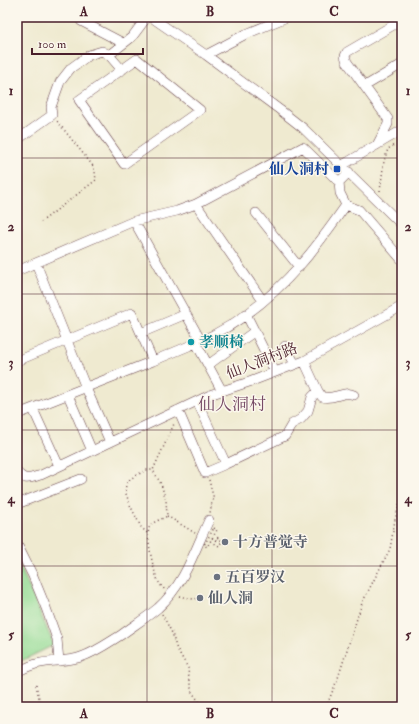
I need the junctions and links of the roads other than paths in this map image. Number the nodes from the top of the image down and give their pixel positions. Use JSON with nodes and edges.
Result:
{"nodes":[{"id":1,"x":147,"y":17,"type":"edge"},
{"id":2,"x":151,"y":17,"type":"edge"},
{"id":3,"x":285,"y":17,"type":"edge"},
{"id":4,"x":402,"y":20,"type":"edge"},
{"id":5,"x":81,"y":21,"type":"dead end"},
{"id":6,"x":123,"y":43,"type":"junction"},
{"id":7,"x":109,"y":55,"type":"junction"},
{"id":8,"x":206,"y":55,"type":"junction"},
{"id":9,"x":402,"y":64,"type":"edge"},
{"id":10,"x":122,"y":70,"type":"junction"},
{"id":11,"x":365,"y":86,"type":"junction"},
{"id":12,"x":402,"y":130,"type":"edge"},
{"id":13,"x":17,"y":140,"type":"edge"},
{"id":14,"x":377,"y":145,"type":"junction"},
{"id":15,"x":341,"y":166,"type":"junction"},
{"id":16,"x":348,"y":172,"type":"junction"},
{"id":17,"x":339,"y":182,"type":"junction"},
{"id":18,"x":196,"y":204,"type":"junction"},
{"id":19,"x":346,"y":205,"type":"junction"},
{"id":20,"x":256,"y":214,"type":"dead end"},
{"id":21,"x":134,"y":221,"type":"junction"},
{"id":22,"x":402,"y":225,"type":"edge"},
{"id":23,"x":402,"y":260,"type":"edge"},
{"id":24,"x":36,"y":263,"type":"junction"},
{"id":25,"x":299,"y":267,"type":"junction"},
{"id":26,"x":17,"y":271,"type":"edge"},
{"id":27,"x":263,"y":301,"type":"junction"},
{"id":28,"x":402,"y":306,"type":"edge"},
{"id":29,"x":186,"y":314,"type":"junction"},
{"id":30,"x":246,"y":314,"type":"junction"},
{"id":31,"x":255,"y":332,"type":"junction"},
{"id":32,"x":141,"y":333,"type":"junction"},
{"id":33,"x":68,"y":340,"type":"junction"},
{"id":34,"x":199,"y":342,"type":"junction"},
{"id":35,"x":285,"y":346,"type":"dead end"},
{"id":36,"x":17,"y":361,"type":"edge"},
{"id":37,"x":153,"y":361,"type":"junction"},
{"id":38,"x":299,"y":362,"type":"junction"},
{"id":39,"x":208,"y":365,"type":"junction"},
{"id":40,"x":275,"y":372,"type":"junction"},
{"id":41,"x":86,"y":388,"type":"junction"},
{"id":42,"x":222,"y":391,"type":"junction"},
{"id":43,"x":318,"y":391,"type":"junction"},
{"id":44,"x":354,"y":394,"type":"dead end"},
{"id":45,"x":68,"y":395,"type":"junction"},
{"id":46,"x":197,"y":401,"type":"junction"},
{"id":47,"x":33,"y":408,"type":"junction"},
{"id":48,"x":179,"y":413,"type":"junction"},
{"id":49,"x":17,"y":414,"type":"edge"},
{"id":50,"x":110,"y":442,"type":"junction"},
{"id":51,"x":92,"y":451,"type":"junction"},
{"id":52,"x":226,"y":464,"type":"junction"},
{"id":53,"x":58,"y":466,"type":"junction"},
{"id":54,"x":17,"y":472,"type":"edge"},
{"id":55,"x":81,"y":479,"type":"dead end"},
{"id":56,"x":17,"y":504,"type":"edge"},
{"id":57,"x":210,"y":520,"type":"road end"},
{"id":58,"x":17,"y":544,"type":"edge"},
{"id":59,"x":59,"y":661,"type":"junction"},
{"id":60,"x":17,"y":672,"type":"edge"}],
"edges":[{"from":1,"to":6,"type":"street"},
{"from":2,"to":8,"type":"street"},
{"from":3,"to":8,"type":"street"},
{"from":4,"to":11,"type":"street"},
{"from":5,"to":6,"type":"street"},
{"from":6,"to":7,"type":"street"},
{"from":7,"to":10,"type":"street"},
{"from":7,"to":13,"type":"street"},
{"from":8,"to":15,"type":"street"},
{"from":9,"to":11,"type":"street"},
{"from":10,"to":10,"type":"street"},
{"from":11,"to":14,"type":"street"},
{"from":12,"to":14,"type":"street"},
{"from":14,"to":15,"type":"street"},
{"from":15,"to":16,"type":"street"},
{"from":16,"to":17,"type":"street"},
{"from":16,"to":22,"type":"street"},
{"from":17,"to":18,"type":"street"},
{"from":17,"to":19,"type":"street"},
{"from":18,"to":21,"type":"street"},
{"from":18,"to":27,"type":"street"},
{"from":19,"to":23,"type":"street"},
{"from":19,"to":25,"type":"street"},
{"from":20,"to":25,"type":"street"},
{"from":21,"to":24,"type":"street"},
{"from":21,"to":29,"type":"street","name":"仙人洞村路"},
{"from":24,"to":26,"type":"street"},
{"from":24,"to":33,"type":"street"},
{"from":25,"to":27,"type":"street"},
{"from":27,"to":30,"type":"street"},
{"from":28,"to":38,"type":"street","name":"仙人洞村路"},
{"from":29,"to":32,"type":"street"},
{"from":29,"to":34,"type":"street","name":"仙人洞村路"},
{"from":30,"to":31,"type":"street"},
{"from":30,"to":34,"type":"street"},
{"from":31,"to":39,"type":"street"},
{"from":31,"to":40,"type":"street"},
{"from":32,"to":33,"type":"street"},
{"from":32,"to":37,"type":"street"},
{"from":33,"to":36,"type":"street"},
{"from":33,"to":41,"type":"street"},
{"from":34,"to":37,"type":"street"},
{"from":34,"to":39,"type":"street","name":"仙人洞村路"},
{"from":35,"to":38,"type":"street"},
{"from":37,"to":41,"type":"street"},
{"from":38,"to":40,"type":"street","name":"仙人洞村路"},
{"from":38,"to":43,"type":"street"},
{"from":39,"to":42,"type":"street","name":"仙人洞村路"},
{"from":40,"to":42,"type":"street","name":"仙人洞村路"},
{"from":41,"to":45,"type":"street"},
{"from":41,"to":50,"type":"street"},
{"from":42,"to":46,"type":"street"},
{"from":43,"to":44,"type":"street"},
{"from":43,"to":52,"type":"street"},
{"from":45,"to":47,"type":"street"},
{"from":45,"to":51,"type":"street"},
{"from":46,"to":48,"type":"street"},
{"from":46,"to":52,"type":"street"},
{"from":47,"to":49,"type":"street"},
{"from":47,"to":53,"type":"street"},
{"from":48,"to":50,"type":"street"},
{"from":48,"to":52,"type":"street"},
{"from":50,"to":51,"type":"street"},
{"from":51,"to":53,"type":"street"},
{"from":53,"to":54,"type":"street"},
{"from":55,"to":56,"type":"street"},
{"from":57,"to":59,"type":"street"},
{"from":58,"to":59,"type":"street"},
{"from":59,"to":60,"type":"street"}]}
